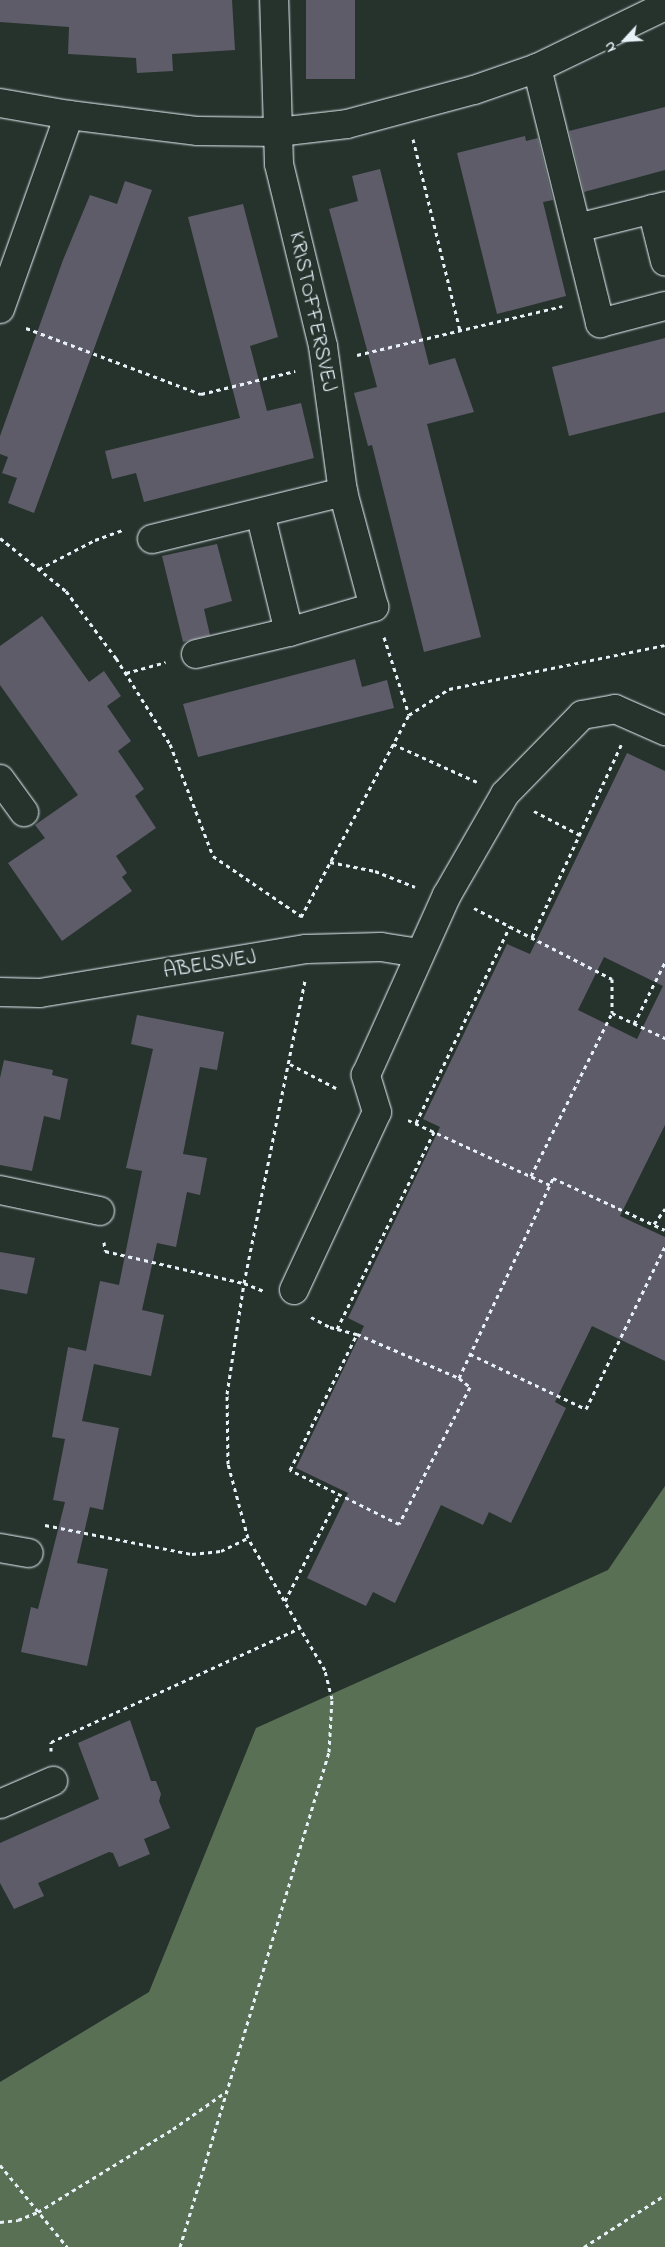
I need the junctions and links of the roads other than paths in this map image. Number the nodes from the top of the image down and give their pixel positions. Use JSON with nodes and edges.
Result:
{"nodes":[{"id":1,"x":274,"y":0,"type":"edge"},
{"id":2,"x":656,"y":6,"type":"edge"},
{"id":3,"x":537,"y":68,"type":"junction"},
{"id":4,"x":0,"y":103,"type":"edge"},
{"id":5,"x":69,"y":115,"type":"junction"},
{"id":6,"x":278,"y":132,"type":"junction"},
{"id":7,"x":659,"y":208,"type":"edge"},
{"id":8,"x":577,"y":228,"type":"junction"},
{"id":9,"x":665,"y":261,"type":"edge"},
{"id":10,"x":665,"y":306,"type":"edge"},
{"id":11,"x":0,"y":309,"type":"edge"},
{"id":12,"x":343,"y":492,"type":"junction"},
{"id":13,"x":260,"y":512,"type":"junction"},
{"id":14,"x":152,"y":539,"type":"road end"},
{"id":15,"x":289,"y":632,"type":"junction"},
{"id":16,"x":196,"y":654,"type":"road end"},
{"id":17,"x":665,"y":731,"type":"edge"},
{"id":18,"x":0,"y":779,"type":"edge"},
{"id":19,"x":24,"y":812,"type":"dead end"},
{"id":20,"x":420,"y":953,"type":"junction"},
{"id":21,"x":0,"y":992,"type":"edge"},
{"id":22,"x":0,"y":1190,"type":"edge"},
{"id":23,"x":100,"y":1211,"type":"road end"},
{"id":24,"x":290,"y":1299,"type":"road end"},
{"id":25,"x":0,"y":1548,"type":"edge"},
{"id":26,"x":29,"y":1553,"type":"dead end"},
{"id":27,"x":53,"y":1781,"type":"road end"},
{"id":28,"x":0,"y":1804,"type":"edge"}],
"edges":[{"from":1,"to":6,"type":"street","name":"KRISTOFFERSVEJ"},
{"from":2,"to":3,"type":"street"},
{"from":3,"to":6,"type":"street"},
{"from":3,"to":8,"type":"street"},
{"from":4,"to":5,"type":"street"},
{"from":5,"to":6,"type":"street"},
{"from":5,"to":11,"type":"street"},
{"from":6,"to":12,"type":"street","name":"KRISTOFFERSVEJ"},
{"from":7,"to":8,"type":"street"},
{"from":7,"to":9,"type":"street"},
{"from":8,"to":10,"type":"street"},
{"from":12,"to":13,"type":"street"},
{"from":12,"to":15,"type":"street","name":"KRISTOFFERSVEJ"},
{"from":13,"to":14,"type":"street"},
{"from":13,"to":15,"type":"street"},
{"from":15,"to":16,"type":"street"},
{"from":17,"to":20,"type":"street"},
{"from":18,"to":19,"type":"street"},
{"from":20,"to":21,"type":"street","name":"ABELSVEJ"},
{"from":20,"to":24,"type":"street"},
{"from":22,"to":23,"type":"street"},
{"from":25,"to":26,"type":"street"},
{"from":27,"to":28,"type":"street"}]}
